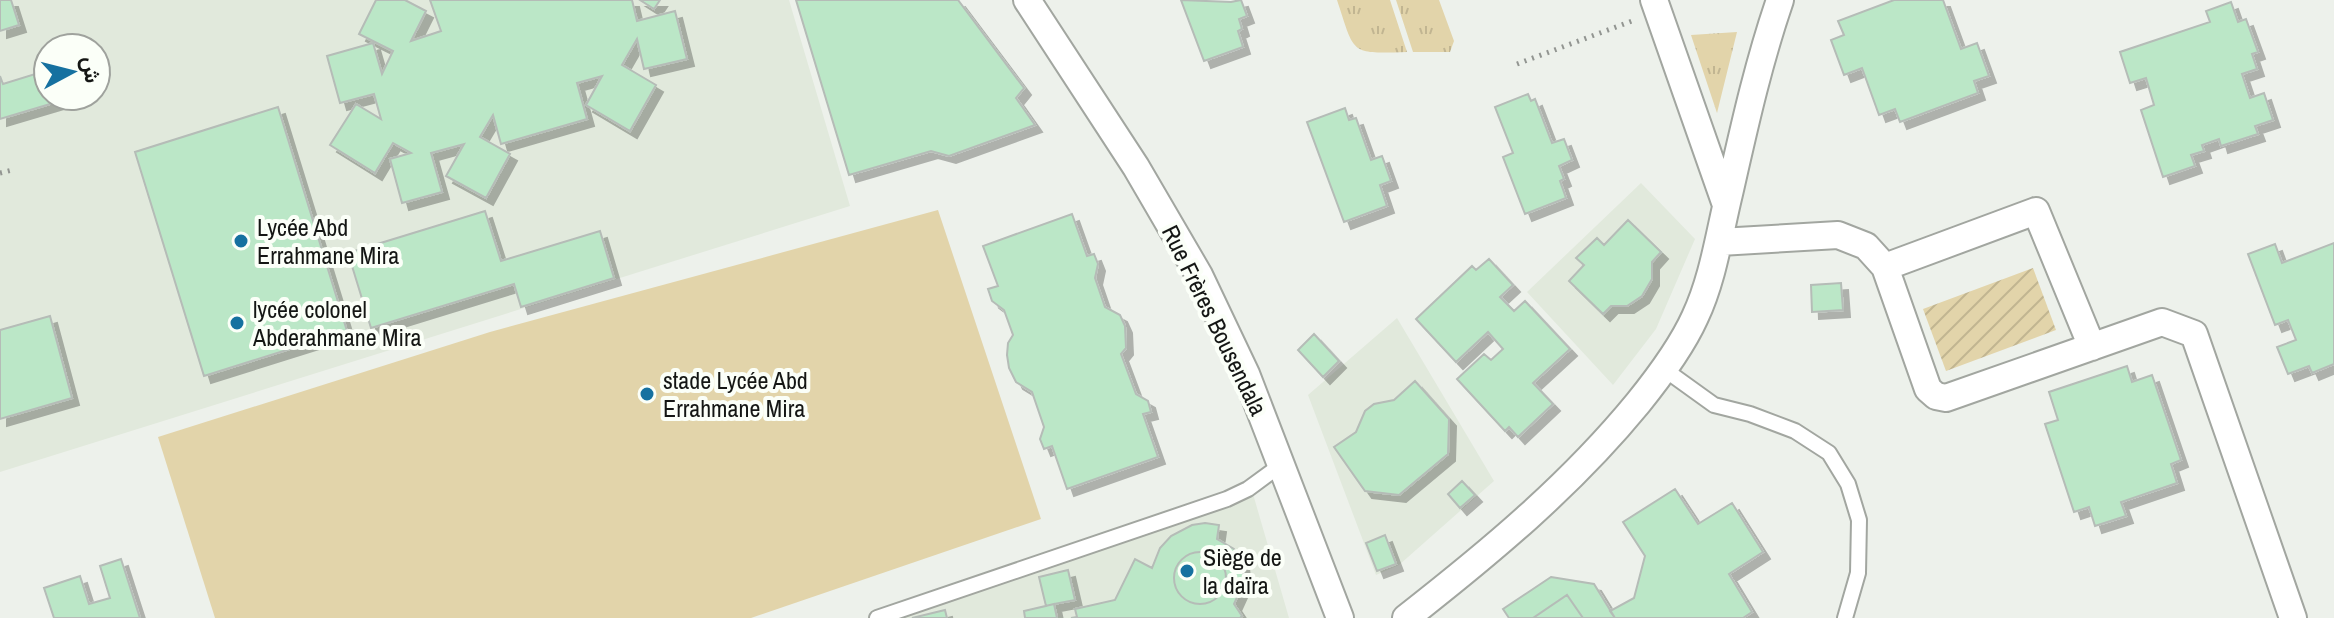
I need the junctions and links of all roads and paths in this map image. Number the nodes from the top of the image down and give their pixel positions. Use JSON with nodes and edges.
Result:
{"nodes":[{"id":1,"x":1654,"y":0,"type":"edge"},
{"id":2,"x":1780,"y":0,"type":"edge"},
{"id":3,"x":1037,"y":3,"type":"edge"},
{"id":4,"x":1609,"y":29,"type":"dead end"},
{"id":5,"x":1517,"y":64,"type":"dead end"},
{"id":6,"x":12,"y":170,"type":"dead end"},
{"id":7,"x":0,"y":173,"type":"edge"},
{"id":8,"x":1726,"y":205,"type":"junction"},
{"id":9,"x":1720,"y":242,"type":"junction"},
{"id":10,"x":1885,"y":267,"type":"junction"},
{"id":11,"x":2092,"y":347,"type":"junction"},
{"id":12,"x":1664,"y":369,"type":"junction"},
{"id":13,"x":1282,"y":464,"type":"junction"},
{"id":14,"x":877,"y":618,"type":"edge"},
{"id":15,"x":1340,"y":618,"type":"edge"},
{"id":16,"x":1406,"y":618,"type":"edge"},
{"id":17,"x":1845,"y":618,"type":"edge"},
{"id":18,"x":2293,"y":618,"type":"edge"}],
"edges":[{"from":1,"to":8,"type":"street"},
{"from":2,"to":8,"type":"street"},
{"from":3,"to":13,"type":"street","name":"Rue Frères Bousendala"},
{"from":4,"to":5,"type":"path"},
{"from":6,"to":7,"type":"path"},
{"from":8,"to":9,"type":"street"},
{"from":9,"to":10,"type":"street"},
{"from":9,"to":12,"type":"street"},
{"from":10,"to":11,"type":"street"},
{"from":10,"to":11,"type":"street"},
{"from":11,"to":18,"type":"street"},
{"from":12,"to":16,"type":"street"},
{"from":12,"to":17,"type":"lane"},
{"from":13,"to":14,"type":"lane"},
{"from":13,"to":15,"type":"street","name":"Rue Frères Bousendala"}]}
